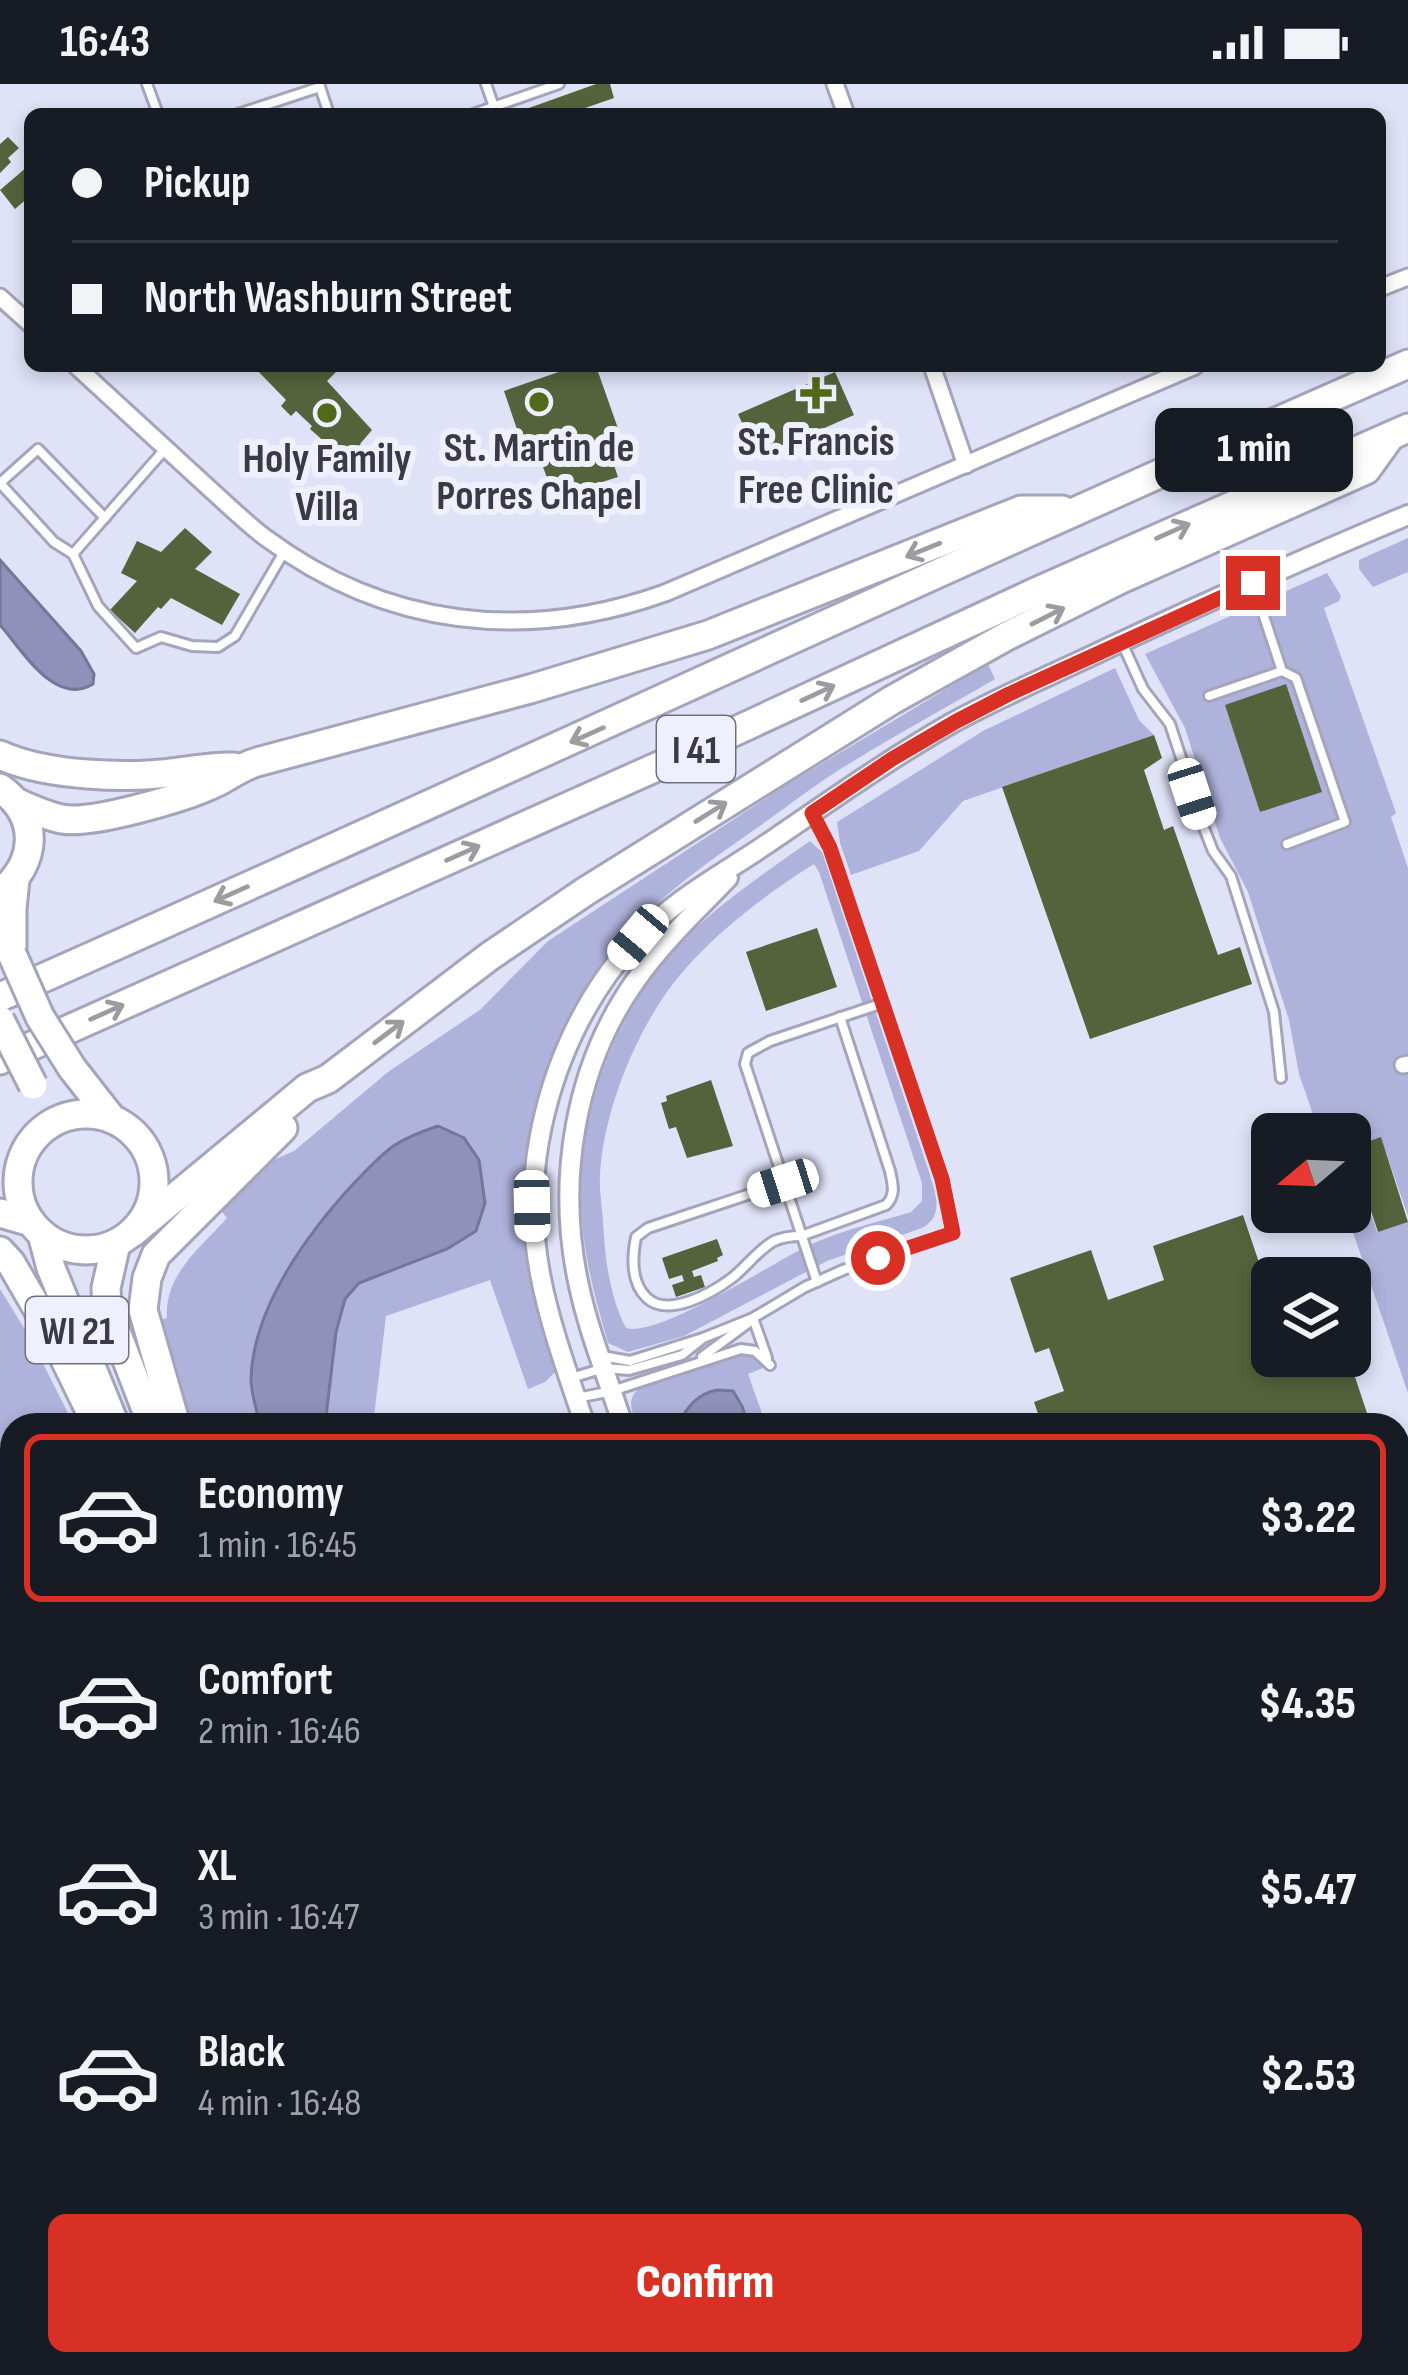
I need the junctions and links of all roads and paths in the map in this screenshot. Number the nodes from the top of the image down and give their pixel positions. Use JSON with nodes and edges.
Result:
{"nodes":[{"id":1,"x":486,"y":84,"type":"edge"},
{"id":2,"x":559,"y":84,"type":"edge"},
{"id":3,"x":319,"y":86,"type":"edge"},
{"id":4,"x":494,"y":106,"type":"junction"},
{"id":5,"x":255,"y":108,"type":"edge"},
{"id":6,"x":488,"y":108,"type":"edge"},
{"id":7,"x":0,"y":297,"type":"edge"},
{"id":8,"x":24,"y":319,"type":"edge"},
{"id":9,"x":1408,"y":364,"type":"edge"},
{"id":10,"x":83,"y":372,"type":"edge"},
{"id":11,"x":934,"y":372,"type":"edge"},
{"id":12,"x":1181,"y":372,"type":"edge"},
{"id":13,"x":1400,"y":431,"type":"edge"},
{"id":14,"x":166,"y":448,"type":"junction"},
{"id":15,"x":967,"y":465,"type":"junction"},
{"id":16,"x":1074,"y":510,"type":"junction"},
{"id":17,"x":1408,"y":515,"type":"edge"},
{"id":18,"x":105,"y":518,"type":"junction"},
{"id":19,"x":285,"y":551,"type":"junction"},
{"id":20,"x":73,"y":554,"type":"junction"},
{"id":21,"x":1253,"y":583,"type":"junction"},
{"id":22,"x":1122,"y":642,"type":"junction"},
{"id":23,"x":1282,"y":671,"type":"junction"},
{"id":24,"x":1209,"y":696,"type":"dead end"},
{"id":25,"x":0,"y":755,"type":"edge"},
{"id":26,"x":238,"y":768,"type":"junction"},
{"id":27,"x":9,"y":796,"type":"edge"},
{"id":28,"x":812,"y":813,"type":"junction"},
{"id":29,"x":1287,"y":844,"type":"dead end"},
{"id":30,"x":753,"y":854,"type":"junction"},
{"id":31,"x":8,"y":886,"type":"edge"},
{"id":32,"x":0,"y":997,"type":"edge"},
{"id":33,"x":883,"y":1003,"type":"junction"},
{"id":34,"x":840,"y":1018,"type":"junction"},
{"id":35,"x":0,"y":1021,"type":"edge"},
{"id":36,"x":0,"y":1060,"type":"edge"},
{"id":37,"x":1282,"y":1078,"type":"dead end"},
{"id":38,"x":328,"y":1079,"type":"junction"},
{"id":39,"x":112,"y":1120,"type":"junction"},
{"id":40,"x":36,"y":1137,"type":"junction"},
{"id":41,"x":783,"y":1183,"type":"junction"},
{"id":42,"x":0,"y":1213,"type":"edge"},
{"id":43,"x":37,"y":1228,"type":"junction"},
{"id":44,"x":801,"y":1236,"type":"junction"},
{"id":45,"x":124,"y":1238,"type":"junction"},
{"id":46,"x":0,"y":1251,"type":"edge"},
{"id":47,"x":817,"y":1282,"type":"junction"},
{"id":48,"x":753,"y":1318,"type":"junction"},
{"id":49,"x":602,"y":1362,"type":"junction"},
{"id":50,"x":694,"y":1363,"type":"junction"},
{"id":51,"x":569,"y":1378,"type":"junction"},
{"id":52,"x":612,"y":1391,"type":"junction"},
{"id":53,"x":576,"y":1399,"type":"junction"},
{"id":54,"x":91,"y":1413,"type":"edge"},
{"id":55,"x":110,"y":1413,"type":"edge"},
{"id":56,"x":147,"y":1413,"type":"edge"},
{"id":57,"x":173,"y":1413,"type":"edge"},
{"id":58,"x":581,"y":1413,"type":"edge"},
{"id":59,"x":619,"y":1413,"type":"edge"}],
"edges":[{"from":1,"to":4,"type":"lane"},
{"from":2,"to":4,"type":"lane"},
{"from":3,"to":5,"type":"lane"},
{"from":4,"to":6,"type":"lane"},
{"from":7,"to":8,"type":"street"},
{"from":9,"to":16,"type":"highway","number":"I 41"},
{"from":10,"to":14,"type":"street"},
{"from":11,"to":15,"type":"street"},
{"from":12,"to":15,"type":"street"},
{"from":36,"to":13,"type":"highway","number":"I 41","one_way":true},
{"from":38,"to":13,"type":"highway","one_way":true},
{"from":14,"to":18,"type":"lane"},
{"from":14,"to":19,"type":"street"},
{"from":15,"to":19,"type":"street"},
{"from":16,"to":26,"type":"highway","one_way":true},
{"from":16,"to":32,"type":"highway","number":"I 41","one_way":true},
{"from":17,"to":21,"type":"street"},
{"from":18,"to":20,"type":"lane"},
{"from":18,"to":20,"type":"lane"},
{"from":19,"to":20,"type":"lane"},
{"from":21,"to":22,"type":"street"},
{"from":21,"to":23,"type":"lane"},
{"from":22,"to":28,"type":"street"},
{"from":22,"to":37,"type":"lane"},
{"from":23,"to":24,"type":"lane"},
{"from":23,"to":29,"type":"lane"},
{"from":25,"to":26,"type":"highway"},
{"from":26,"to":27,"type":"highway"},
{"from":27,"to":31,"type":"highway"},
{"from":28,"to":30,"type":"street"},
{"from":28,"to":33,"type":"lane"},
{"from":30,"to":49,"type":"street"},
{"from":30,"to":51,"type":"street"},
{"from":31,"to":39,"type":"highway","bridge":true},
{"from":33,"to":34,"type":"lane"},
{"from":33,"to":47,"type":"lane"},
{"from":34,"to":41,"type":"lane"},
{"from":34,"to":44,"type":"lane"},
{"from":35,"to":40,"type":"highway","bridge":true},
{"from":38,"to":45,"type":"highway"},
{"from":38,"to":57,"type":"highway"},
{"from":39,"to":40,"type":"highway"},
{"from":39,"to":45,"type":"highway"},
{"from":40,"to":43,"type":"highway"},
{"from":41,"to":44,"type":"lane"},
{"from":41,"to":44,"type":"lane"},
{"from":42,"to":43,"type":"highway"},
{"from":43,"to":45,"type":"highway"},
{"from":43,"to":55,"type":"highway","number":"WI 21"},
{"from":44,"to":47,"type":"lane"},
{"from":45,"to":56,"type":"highway","number":"WI 21"},
{"from":46,"to":54,"type":"highway"},
{"from":47,"to":48,"type":"lane"},
{"from":48,"to":49,"type":"lane"},
{"from":48,"to":50,"type":"lane"},
{"from":48,"to":50,"type":"lane"},
{"from":49,"to":51,"type":"lane"},
{"from":49,"to":52,"type":"street"},
{"from":50,"to":52,"type":"lane"},
{"from":51,"to":53,"type":"street"},
{"from":52,"to":53,"type":"lane"},
{"from":52,"to":59,"type":"street"},
{"from":53,"to":58,"type":"street"}]}
